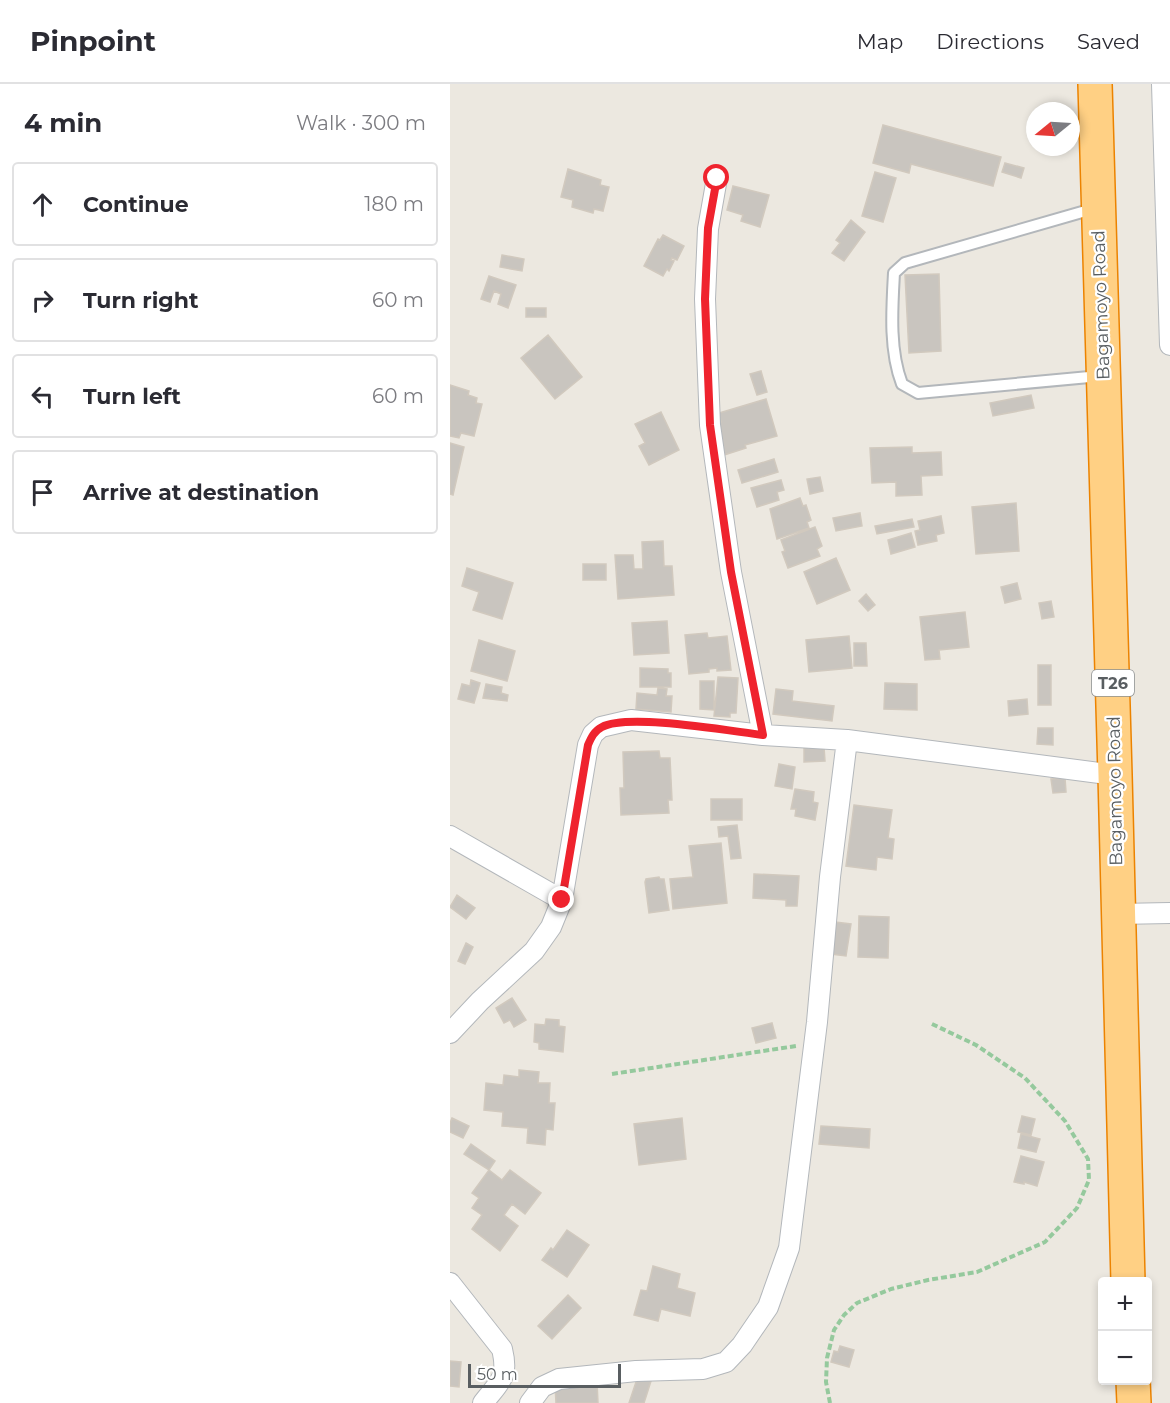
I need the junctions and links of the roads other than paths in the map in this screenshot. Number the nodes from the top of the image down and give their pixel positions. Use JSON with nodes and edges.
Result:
{"nodes":[{"id":1,"x":1095,"y":84,"type":"edge"},
{"id":2,"x":1162,"y":84,"type":"edge"},
{"id":3,"x":717,"y":178,"type":"dead end"},
{"id":4,"x":1099,"y":207,"type":"junction"},
{"id":5,"x":1168,"y":251,"type":"edge"},
{"id":6,"x":1170,"y":345,"type":"edge"},
{"id":7,"x":1103,"y":375,"type":"junction"},
{"id":8,"x":763,"y":735,"type":"junction"},
{"id":9,"x":848,"y":740,"type":"junction"},
{"id":10,"x":1115,"y":775,"type":"junction"},
{"id":11,"x":450,"y":836,"type":"edge"},
{"id":12,"x":562,"y":900,"type":"junction"},
{"id":13,"x":1170,"y":913,"type":"edge"},
{"id":14,"x":1118,"y":914,"type":"junction"},
{"id":15,"x":450,"y":1033,"type":"edge"},
{"id":16,"x":1128,"y":1277,"type":"edge"},
{"id":17,"x":450,"y":1283,"type":"edge"},
{"id":18,"x":1133,"y":1385,"type":"edge"},
{"id":19,"x":483,"y":1403,"type":"edge"},
{"id":20,"x":530,"y":1403,"type":"edge"},
{"id":21,"x":1134,"y":1403,"type":"edge"}],
"edges":[{"from":1,"to":4,"type":"highway","name":"Bagamoyo Road","number":"T26"},
{"from":2,"to":5,"type":"street"},
{"from":3,"to":8,"type":"street"},
{"from":4,"to":7,"type":"highway","name":"Bagamoyo Road","number":"T26"},
{"from":4,"to":7,"type":"lane"},
{"from":5,"to":6,"type":"street"},
{"from":7,"to":10,"type":"highway","name":"Bagamoyo Road","number":"T26"},
{"from":8,"to":9,"type":"street"},
{"from":8,"to":12,"type":"street"},
{"from":9,"to":10,"type":"street"},
{"from":9,"to":20,"type":"street"},
{"from":10,"to":14,"type":"highway","name":"Bagamoyo Road","number":"T26"},
{"from":11,"to":12,"type":"street"},
{"from":12,"to":15,"type":"street"},
{"from":13,"to":14,"type":"street"},
{"from":14,"to":16,"type":"highway","name":"Bagamoyo Road","number":"T26"},
{"from":17,"to":19,"type":"street"},
{"from":18,"to":21,"type":"highway"}]}
